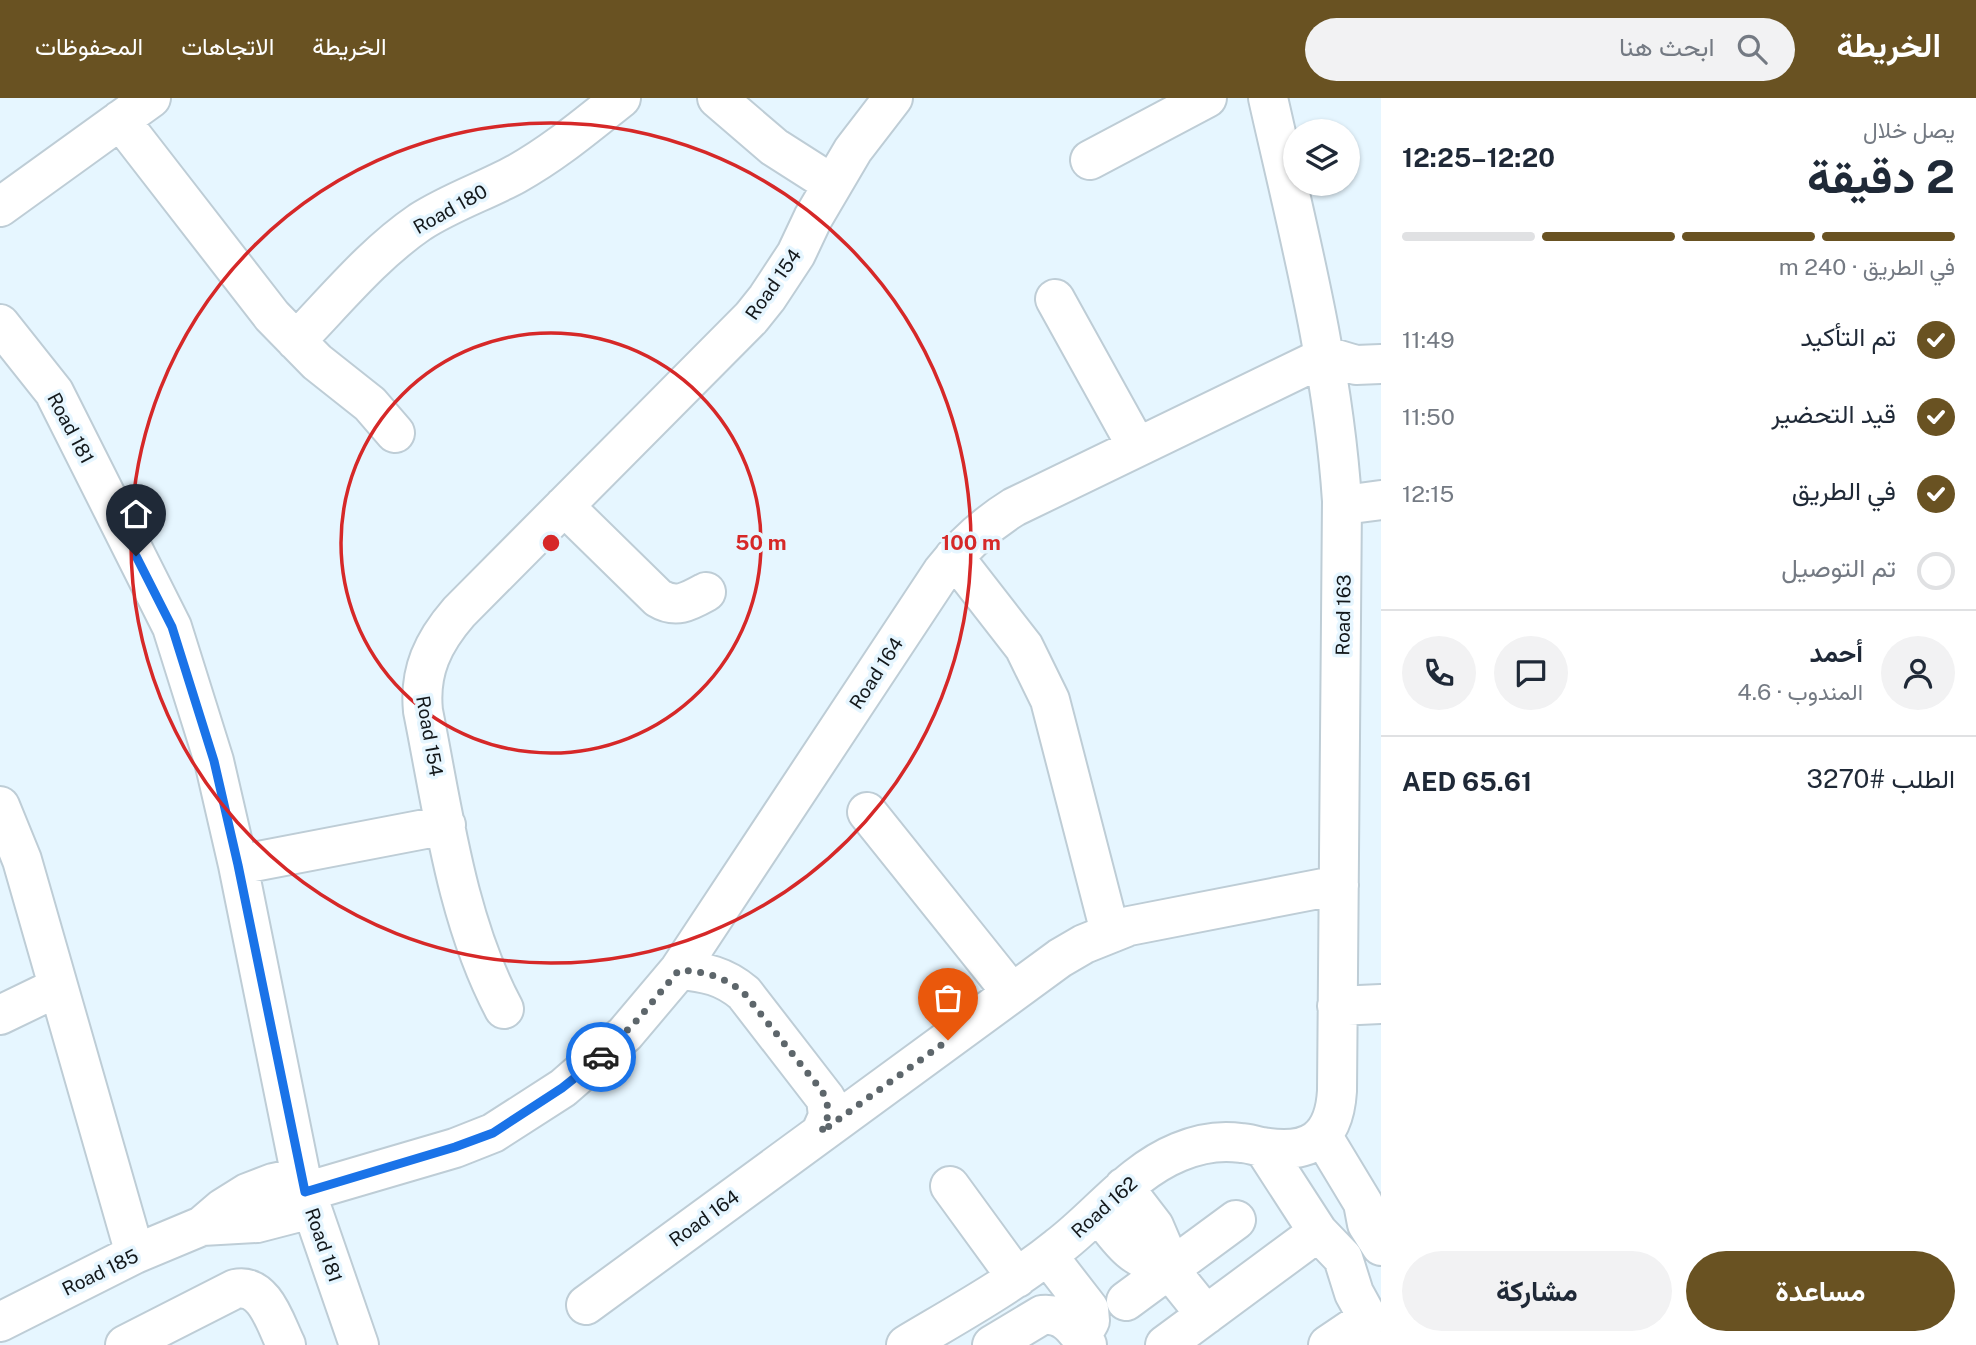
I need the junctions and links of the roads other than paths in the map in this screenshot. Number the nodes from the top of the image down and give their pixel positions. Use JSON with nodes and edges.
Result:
{"nodes":[{"id":1,"x":151,"y":98,"type":"edge"},
{"id":2,"x":621,"y":98,"type":"edge"},
{"id":3,"x":717,"y":98,"type":"edge"},
{"id":4,"x":893,"y":98,"type":"edge"},
{"id":5,"x":1208,"y":98,"type":"edge"},
{"id":6,"x":1268,"y":98,"type":"edge"},
{"id":7,"x":120,"y":120,"type":"junction"},
{"id":8,"x":1090,"y":160,"type":"dead end"},
{"id":9,"x":832,"y":184,"type":"junction"},
{"id":10,"x":0,"y":208,"type":"edge"},
{"id":11,"x":1055,"y":299,"type":"dead end"},
{"id":12,"x":0,"y":324,"type":"edge"},
{"id":13,"x":296,"y":341,"type":"junction"},
{"id":14,"x":1326,"y":356,"type":"junction"},
{"id":15,"x":1381,"y":364,"type":"edge"},
{"id":16,"x":395,"y":433,"type":"dead end"},
{"id":17,"x":1138,"y":447,"type":"junction"},
{"id":18,"x":1342,"y":500,"type":"junction"},
{"id":19,"x":1381,"y":500,"type":"edge"},
{"id":20,"x":564,"y":506,"type":"junction"},
{"id":21,"x":954,"y":557,"type":"junction"},
{"id":22,"x":705,"y":592,"type":"dead end"},
{"id":23,"x":0,"y":806,"type":"edge"},
{"id":24,"x":867,"y":812,"type":"dead end"},
{"id":25,"x":446,"y":825,"type":"junction"},
{"id":26,"x":238,"y":865,"type":"junction"},
{"id":27,"x":1339,"y":886,"type":"junction"},
{"id":28,"x":1110,"y":932,"type":"junction"},
{"id":29,"x":679,"y":970,"type":"junction"},
{"id":30,"x":58,"y":987,"type":"junction"},
{"id":31,"x":1012,"y":993,"type":"junction"},
{"id":32,"x":1381,"y":1004,"type":"edge"},
{"id":33,"x":1337,"y":1006,"type":"junction"},
{"id":34,"x":504,"y":1009,"type":"dead end"},
{"id":35,"x":0,"y":1014,"type":"edge"},
{"id":36,"x":821,"y":1132,"type":"junction"},
{"id":37,"x":1322,"y":1135,"type":"junction"},
{"id":38,"x":1263,"y":1147,"type":"junction"},
{"id":39,"x":950,"y":1186,"type":"dead end"},
{"id":40,"x":305,"y":1193,"type":"junction"},
{"id":41,"x":1111,"y":1200,"type":"junction"},
{"id":42,"x":1372,"y":1212,"type":"edge"},
{"id":43,"x":1236,"y":1220,"type":"dead end"},
{"id":44,"x":1318,"y":1233,"type":"junction"},
{"id":45,"x":1381,"y":1246,"type":"edge"},
{"id":46,"x":135,"y":1254,"type":"junction"},
{"id":47,"x":1048,"y":1256,"type":"junction"},
{"id":48,"x":1169,"y":1269,"type":"junction"},
{"id":49,"x":1017,"y":1278,"type":"junction"},
{"id":50,"x":1126,"y":1301,"type":"dead end"},
{"id":51,"x":586,"y":1305,"type":"dead end"},
{"id":52,"x":1206,"y":1315,"type":"junction"},
{"id":53,"x":1367,"y":1317,"type":"edge"},
{"id":54,"x":0,"y":1322,"type":"edge"},
{"id":55,"x":1084,"y":1341,"type":"edge"},
{"id":56,"x":125,"y":1345,"type":"edge"},
{"id":57,"x":286,"y":1345,"type":"edge"},
{"id":58,"x":359,"y":1345,"type":"edge"},
{"id":59,"x":906,"y":1345,"type":"edge"},
{"id":60,"x":992,"y":1345,"type":"edge"},
{"id":61,"x":1165,"y":1345,"type":"edge"},
{"id":62,"x":1328,"y":1345,"type":"edge"}],
"edges":[{"from":1,"to":7,"type":"street"},
{"from":2,"to":13,"type":"street","name":"Road 180"},
{"from":3,"to":9,"type":"street"},
{"from":4,"to":9,"type":"street","name":"Road 154"},
{"from":5,"to":8,"type":"street"},
{"from":6,"to":14,"type":"street","name":"Road 163"},
{"from":7,"to":10,"type":"street"},
{"from":7,"to":13,"type":"street"},
{"from":9,"to":20,"type":"street","name":"Road 154"},
{"from":11,"to":17,"type":"street"},
{"from":12,"to":26,"type":"street","name":"Road 181"},
{"from":13,"to":16,"type":"street"},
{"from":14,"to":15,"type":"street"},
{"from":14,"to":17,"type":"street","name":"Road 164"},
{"from":14,"to":18,"type":"street","name":"Road 163"},
{"from":17,"to":21,"type":"street","name":"Road 164"},
{"from":18,"to":19,"type":"street"},
{"from":18,"to":27,"type":"street","name":"Road 163"},
{"from":20,"to":22,"type":"street"},
{"from":20,"to":25,"type":"street","name":"Road 154"},
{"from":21,"to":28,"type":"street"},
{"from":21,"to":29,"type":"street","name":"Road 164"},
{"from":23,"to":30,"type":"street"},
{"from":24,"to":31,"type":"street"},
{"from":25,"to":26,"type":"street"},
{"from":25,"to":34,"type":"street","name":"Road 154"},
{"from":26,"to":40,"type":"street","name":"Road 181"},
{"from":27,"to":28,"type":"street","name":"Road 164"},
{"from":27,"to":33,"type":"street","name":"Road 163"},
{"from":28,"to":31,"type":"street","name":"Road 164"},
{"from":29,"to":36,"type":"street"},
{"from":29,"to":40,"type":"street","name":"Road 164"},
{"from":30,"to":35,"type":"street"},
{"from":30,"to":46,"type":"street"},
{"from":31,"to":36,"type":"street","name":"Road 164"},
{"from":32,"to":33,"type":"street"},
{"from":33,"to":37,"type":"street","name":"Road 163"},
{"from":36,"to":51,"type":"street","name":"Road 164"},
{"from":37,"to":38,"type":"street","name":"Road 162"},
{"from":37,"to":42,"type":"street"},
{"from":38,"to":41,"type":"street","name":"Road 162"},
{"from":38,"to":44,"type":"street"},
{"from":39,"to":49,"type":"street"},
{"from":40,"to":46,"type":"street","name":"Road 185"},
{"from":40,"to":58,"type":"street","name":"Road 181"},
{"from":41,"to":47,"type":"street","name":"Road 162"},
{"from":41,"to":48,"type":"street"},
{"from":42,"to":45,"type":"street"},
{"from":43,"to":48,"type":"street"},
{"from":44,"to":52,"type":"street"},
{"from":44,"to":53,"type":"street"},
{"from":46,"to":54,"type":"street","name":"Road 185"},
{"from":47,"to":49,"type":"street","name":"Road 162"},
{"from":47,"to":55,"type":"street"},
{"from":48,"to":50,"type":"street"},
{"from":48,"to":52,"type":"street"},
{"from":49,"to":59,"type":"street","name":"Road 162"},
{"from":52,"to":61,"type":"street"},
{"from":53,"to":62,"type":"street"},
{"from":55,"to":60,"type":"street"},
{"from":56,"to":57,"type":"street"}]}
